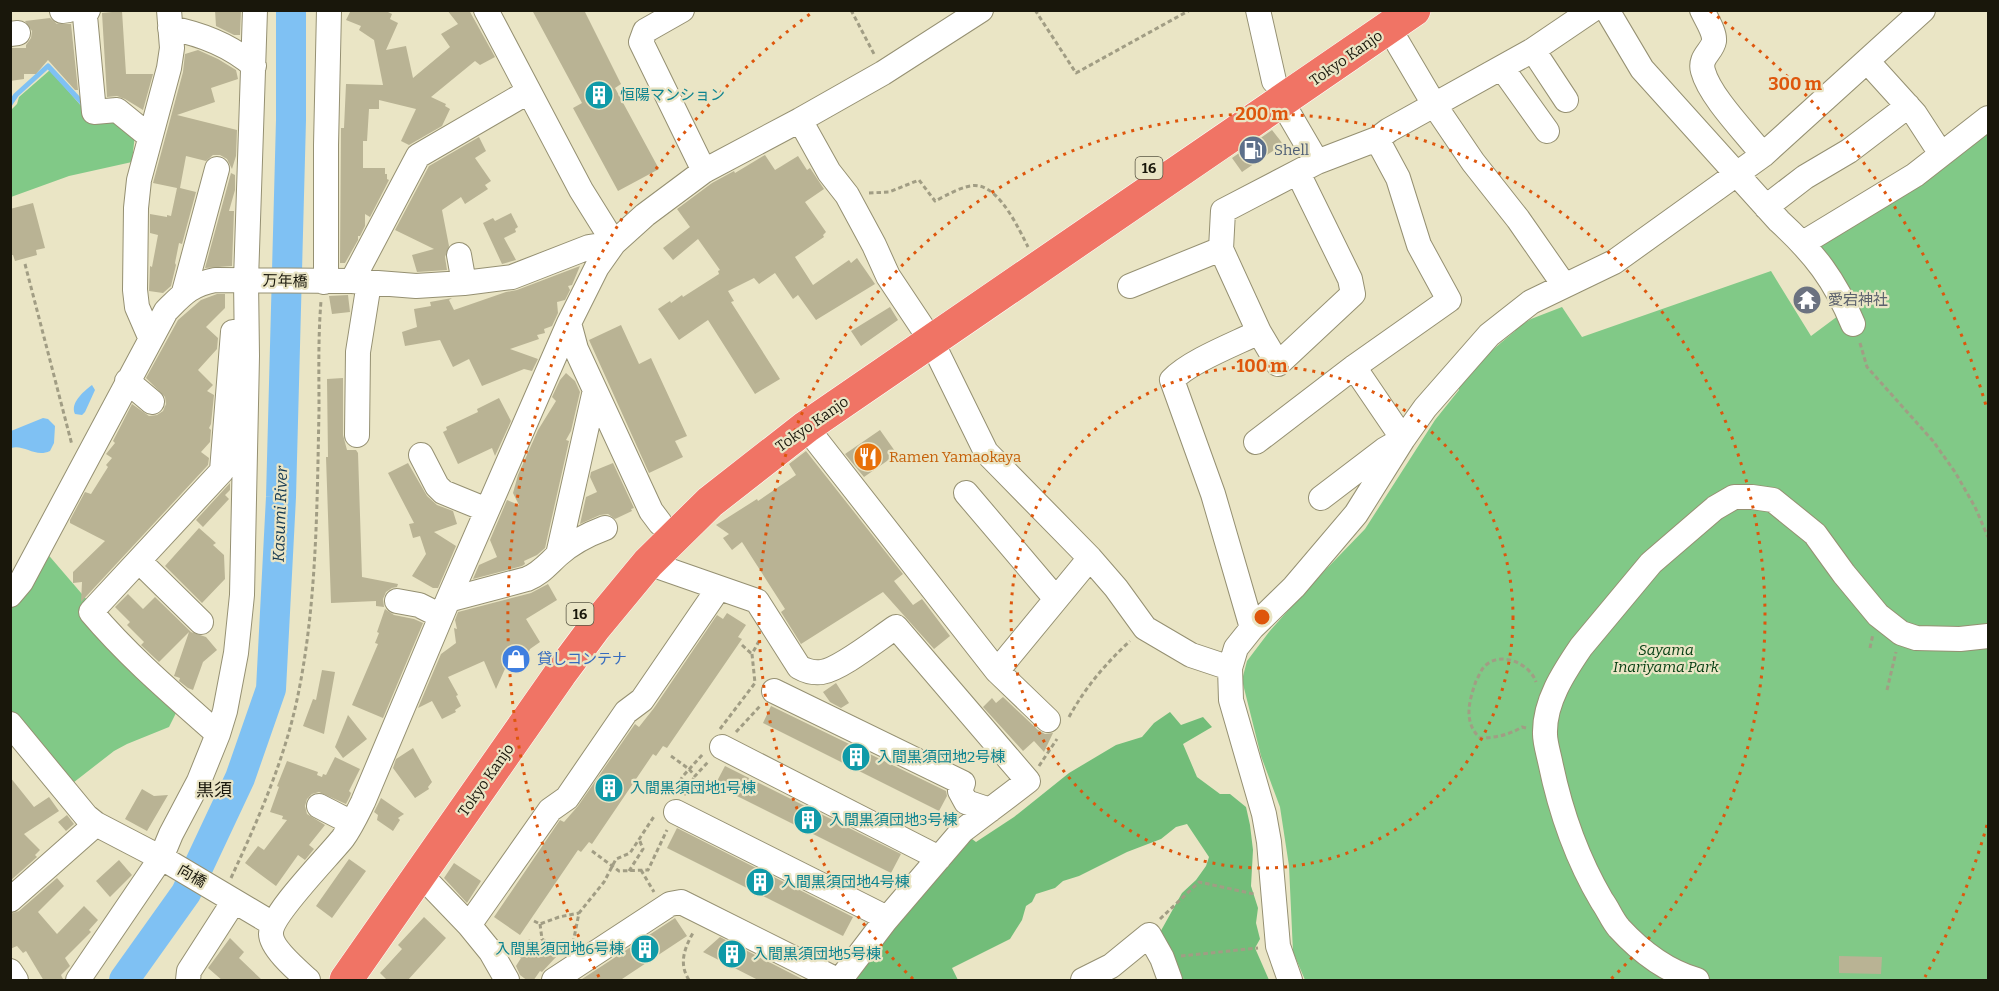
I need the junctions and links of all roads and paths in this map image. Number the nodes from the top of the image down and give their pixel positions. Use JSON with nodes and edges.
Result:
{"nodes":[{"id":1,"x":88,"y":10,"type":"edge"},
{"id":2,"x":255,"y":10,"type":"edge"},
{"id":3,"x":329,"y":10,"type":"edge"},
{"id":4,"x":486,"y":10,"type":"edge"},
{"id":5,"x":682,"y":10,"type":"edge"},
{"id":6,"x":851,"y":10,"type":"edge"},
{"id":7,"x":981,"y":10,"type":"edge"},
{"id":8,"x":1035,"y":10,"type":"edge"},
{"id":9,"x":1190,"y":10,"type":"edge"},
{"id":10,"x":1258,"y":10,"type":"edge"},
{"id":11,"x":1592,"y":10,"type":"edge"},
{"id":12,"x":1607,"y":10,"type":"edge"},
{"id":13,"x":1702,"y":10,"type":"edge"},
{"id":14,"x":1923,"y":10,"type":"edge"},
{"id":15,"x":1394,"y":16,"type":"edge"},
{"id":16,"x":170,"y":19,"type":"edge"},
{"id":17,"x":1533,"y":50,"type":"junction"},
{"id":18,"x":1867,"y":61,"type":"junction"},
{"id":19,"x":254,"y":66,"type":"junction"},
{"id":20,"x":1502,"y":68,"type":"junction"},
{"id":21,"x":883,"y":73,"type":"junction"},
{"id":22,"x":1278,"y":91,"type":"junction"},
{"id":23,"x":528,"y":92,"type":"junction"},
{"id":24,"x":1566,"y":100,"type":"dead end"},
{"id":25,"x":1435,"y":106,"type":"junction"},
{"id":26,"x":1908,"y":106,"type":"junction"},
{"id":27,"x":1989,"y":118,"type":"edge"},
{"id":28,"x":800,"y":120,"type":"junction"},
{"id":29,"x":1547,"y":131,"type":"dead end"},
{"id":30,"x":149,"y":136,"type":"junction"},
{"id":31,"x":1377,"y":139,"type":"junction"},
{"id":32,"x":1941,"y":154,"type":"junction"},
{"id":33,"x":1763,"y":155,"type":"junction"},
{"id":34,"x":1308,"y":168,"type":"junction"},
{"id":35,"x":217,"y":169,"type":"dead end"},
{"id":36,"x":704,"y":171,"type":"junction"},
{"id":37,"x":1738,"y":174,"type":"junction"},
{"id":38,"x":847,"y":195,"type":"junction"},
{"id":39,"x":1766,"y":207,"type":"junction"},
{"id":40,"x":614,"y":243,"type":"junction"},
{"id":41,"x":1803,"y":243,"type":"junction"},
{"id":42,"x":1221,"y":249,"type":"junction"},
{"id":43,"x":1030,"y":251,"type":"junction"},
{"id":44,"x":459,"y":255,"type":"dead end"},
{"id":45,"x":25,"y":264,"type":"dead end"},
{"id":46,"x":246,"y":280,"type":"junction"},
{"id":47,"x":324,"y":282,"type":"junction"},
{"id":48,"x":360,"y":282,"type":"junction"},
{"id":49,"x":464,"y":283,"type":"junction"},
{"id":50,"x":1564,"y":285,"type":"junction"},
{"id":51,"x":1130,"y":286,"type":"dead end"},
{"id":52,"x":184,"y":292,"type":"junction"},
{"id":53,"x":569,"y":323,"type":"junction"},
{"id":54,"x":1853,"y":324,"type":"joint"},
{"id":55,"x":1259,"y":332,"type":"junction"},
{"id":56,"x":927,"y":334,"type":"junction"},
{"id":57,"x":150,"y":337,"type":"junction"},
{"id":58,"x":1354,"y":367,"type":"junction"},
{"id":59,"x":127,"y":381,"type":"junction"},
{"id":60,"x":595,"y":390,"type":"junction"},
{"id":61,"x":152,"y":402,"type":"dead end"},
{"id":62,"x":806,"y":427,"type":"junction"},
{"id":63,"x":357,"y":435,"type":"dead end"},
{"id":64,"x":1403,"y":439,"type":"junction"},
{"id":65,"x":1256,"y":442,"type":"dead end"},
{"id":66,"x":421,"y":455,"type":"dead end"},
{"id":67,"x":78,"y":471,"type":"junction"},
{"id":68,"x":966,"y":493,"type":"dead end"},
{"id":69,"x":1321,"y":498,"type":"dead end"},
{"id":70,"x":487,"y":510,"type":"junction"},
{"id":71,"x":660,"y":523,"type":"junction"},
{"id":72,"x":605,"y":528,"type":"dead end"},
{"id":73,"x":1989,"y":537,"type":"edge"},
{"id":74,"x":558,"y":555,"type":"junction"},
{"id":75,"x":1090,"y":558,"type":"junction"},
{"id":76,"x":139,"y":561,"type":"junction"},
{"id":77,"x":648,"y":563,"type":"junction"},
{"id":78,"x":718,"y":589,"type":"junction"},
{"id":79,"x":10,"y":595,"type":"edge"},
{"id":80,"x":1056,"y":599,"type":"junction"},
{"id":81,"x":397,"y":601,"type":"dead end"},
{"id":82,"x":444,"y":608,"type":"junction"},
{"id":83,"x":201,"y":622,"type":"dead end"},
{"id":84,"x":1145,"y":628,"type":"junction"},
{"id":85,"x":1252,"y":628,"type":"junction"},
{"id":86,"x":1901,"y":633,"type":"junction"},
{"id":87,"x":1989,"y":636,"type":"edge"},
{"id":88,"x":742,"y":645,"type":"dead end"},
{"id":89,"x":752,"y":654,"type":"dead end"},
{"id":90,"x":1230,"y":668,"type":"junction"},
{"id":91,"x":997,"y":671,"type":"junction"},
{"id":92,"x":810,"y":685,"type":"dead end"},
{"id":93,"x":1887,"y":690,"type":"dead end"},
{"id":94,"x":774,"y":691,"type":"dead end"},
{"id":95,"x":1548,"y":705,"type":"junction"},
{"id":96,"x":822,"y":715,"type":"junction"},
{"id":97,"x":1058,"y":725,"type":"junction"},
{"id":98,"x":219,"y":734,"type":"junction"},
{"id":99,"x":1545,"y":734,"type":"junction"},
{"id":100,"x":16,"y":737,"type":"edge"},
{"id":101,"x":722,"y":747,"type":"dead end"},
{"id":102,"x":695,"y":776,"type":"dead end"},
{"id":103,"x":1029,"y":781,"type":"junction"},
{"id":104,"x":319,"y":806,"type":"dead end"},
{"id":105,"x":990,"y":810,"type":"junction"},
{"id":106,"x":676,"y":812,"type":"junction"},
{"id":107,"x":352,"y":823,"type":"junction"},
{"id":108,"x":96,"y":824,"type":"junction"},
{"id":109,"x":639,"y":839,"type":"dead end"},
{"id":110,"x":592,"y":851,"type":"dead end"},
{"id":111,"x":939,"y":858,"type":"junction"},
{"id":112,"x":164,"y":860,"type":"junction"},
{"id":113,"x":629,"y":871,"type":"junction"},
{"id":114,"x":420,"y":874,"type":"junction"},
{"id":115,"x":227,"y":891,"type":"junction"},
{"id":116,"x":1262,"y":896,"type":"dead end"},
{"id":117,"x":10,"y":900,"type":"edge"},
{"id":118,"x":703,"y":913,"type":"junction"},
{"id":119,"x":579,"y":914,"type":"dead end"},
{"id":120,"x":887,"y":918,"type":"junction"},
{"id":121,"x":534,"y":921,"type":"dead end"},
{"id":122,"x":273,"y":924,"type":"junction"},
{"id":123,"x":540,"y":924,"type":"junction"},
{"id":124,"x":469,"y":925,"type":"junction"},
{"id":125,"x":1149,"y":935,"type":"junction"},
{"id":126,"x":572,"y":947,"type":"dead end"},
{"id":127,"x":1262,"y":947,"type":"dead end"},
{"id":128,"x":1166,"y":969,"type":"edge"},
{"id":129,"x":10,"y":971,"type":"edge"},
{"id":130,"x":16,"y":981,"type":"edge"},
{"id":131,"x":78,"y":981,"type":"edge"},
{"id":132,"x":188,"y":981,"type":"edge"},
{"id":133,"x":308,"y":981,"type":"edge"},
{"id":134,"x":321,"y":981,"type":"edge"},
{"id":135,"x":346,"y":981,"type":"edge"},
{"id":136,"x":507,"y":981,"type":"edge"},
{"id":137,"x":554,"y":981,"type":"edge"},
{"id":138,"x":688,"y":981,"type":"edge"},
{"id":139,"x":839,"y":981,"type":"edge"},
{"id":140,"x":1083,"y":981,"type":"edge"},
{"id":141,"x":1290,"y":981,"type":"edge"},
{"id":142,"x":1697,"y":981,"type":"edge"}],
"edges":[{"from":1,"to":30,"type":"street"},
{"from":2,"to":19,"type":"street"},
{"from":3,"to":47,"type":"street"},
{"from":4,"to":23,"type":"street"},
{"from":5,"to":36,"type":"street"},
{"from":6,"to":21,"type":"path"},
{"from":7,"to":21,"type":"street"},
{"from":8,"to":9,"type":"path"},
{"from":10,"to":22,"type":"street"},
{"from":11,"to":17,"type":"street"},
{"from":12,"to":37,"type":"street"},
{"from":13,"to":33,"type":"street"},
{"from":14,"to":18,"type":"street"},
{"from":15,"to":22,"type":"highway","name":"Tokyo Kanjo","number":"16"},
{"from":15,"to":25,"type":"street"},
{"from":16,"to":19,"type":"street"},
{"from":16,"to":30,"type":"street"},
{"from":17,"to":20,"type":"street"},
{"from":17,"to":24,"type":"street"},
{"from":18,"to":26,"type":"street"},
{"from":18,"to":33,"type":"street"},
{"from":19,"to":46,"type":"street"},
{"from":20,"to":25,"type":"street"},
{"from":20,"to":29,"type":"street"},
{"from":21,"to":28,"type":"street"},
{"from":22,"to":34,"type":"street"},
{"from":22,"to":43,"type":"highway","name":"Tokyo Kanjo","number":"16"},
{"from":22,"to":56,"type":"highway","name":"Tokyo Kanjo","number":"16"},
{"from":23,"to":40,"type":"street"},
{"from":23,"to":48,"type":"street"},
{"from":25,"to":31,"type":"street"},
{"from":25,"to":50,"type":"street"},
{"from":26,"to":32,"type":"street"},
{"from":26,"to":39,"type":"street"},
{"from":27,"to":32,"type":"street"},
{"from":28,"to":36,"type":"street"},
{"from":28,"to":38,"type":"street"},
{"from":30,"to":57,"type":"street"},
{"from":31,"to":34,"type":"street"},
{"from":31,"to":58,"type":"street"},
{"from":32,"to":41,"type":"street"},
{"from":33,"to":37,"type":"street"},
{"from":34,"to":42,"type":"street"},
{"from":34,"to":55,"type":"street"},
{"from":35,"to":52,"type":"street"},
{"from":36,"to":40,"type":"street"},
{"from":37,"to":39,"type":"street"},
{"from":37,"to":50,"type":"street"},
{"from":38,"to":43,"type":"path"},
{"from":38,"to":56,"type":"street"},
{"from":39,"to":41,"type":"street"},
{"from":40,"to":49,"type":"street","name":"万年橋"},
{"from":40,"to":53,"type":"street"},
{"from":41,"to":54,"type":"street"},
{"from":42,"to":51,"type":"street"},
{"from":42,"to":55,"type":"street"},
{"from":43,"to":56,"type":"highway","name":"Tokyo Kanjo","number":"16"},
{"from":44,"to":49,"type":"street"},
{"from":45,"to":67,"type":"path"},
{"from":46,"to":47,"type":"street","name":"万年橋"},
{"from":46,"to":52,"type":"street","name":"万年橋"},
{"from":46,"to":76,"type":"street"},
{"from":46,"to":98,"type":"street"},
{"from":47,"to":48,"type":"street","name":"万年橋"},
{"from":47,"to":115,"type":"path"},
{"from":48,"to":49,"type":"street","name":"万年橋"},
{"from":48,"to":63,"type":"street"},
{"from":50,"to":64,"type":"street"},
{"from":52,"to":57,"type":"street"},
{"from":53,"to":60,"type":"street"},
{"from":53,"to":70,"type":"street"},
{"from":54,"to":73,"type":"path"},
{"from":55,"to":85,"type":"street"},
{"from":56,"to":62,"type":"highway","name":"Tokyo Kanjo","number":"16"},
{"from":56,"to":71,"type":"highway","name":"Tokyo Kanjo","number":"16"},
{"from":56,"to":75,"type":"street"},
{"from":57,"to":59,"type":"street"},
{"from":58,"to":64,"type":"street"},
{"from":58,"to":65,"type":"street"},
{"from":59,"to":61,"type":"street"},
{"from":59,"to":67,"type":"street"},
{"from":60,"to":71,"type":"street"},
{"from":60,"to":74,"type":"street"},
{"from":62,"to":77,"type":"highway","name":"Tokyo Kanjo","number":"16"},
{"from":62,"to":91,"type":"street"},
{"from":64,"to":69,"type":"street"},
{"from":64,"to":85,"type":"street"},
{"from":66,"to":70,"type":"street"},
{"from":67,"to":79,"type":"street"},
{"from":68,"to":80,"type":"street"},
{"from":70,"to":82,"type":"street"},
{"from":71,"to":134,"type":"highway","name":"Tokyo Kanjo","number":"16"},
{"from":72,"to":74,"type":"street"},
{"from":74,"to":82,"type":"street"},
{"from":75,"to":80,"type":"street"},
{"from":75,"to":84,"type":"street"},
{"from":76,"to":83,"type":"street"},
{"from":76,"to":98,"type":"street"},
{"from":77,"to":78,"type":"street"},
{"from":77,"to":114,"type":"highway","name":"Tokyo Kanjo","number":"16"},
{"from":78,"to":103,"type":"street"},
{"from":78,"to":124,"type":"street"},
{"from":80,"to":91,"type":"street"},
{"from":81,"to":82,"type":"street"},
{"from":82,"to":107,"type":"street"},
{"from":84,"to":90,"type":"street"},
{"from":84,"to":97,"type":"path"},
{"from":85,"to":90,"type":"street"},
{"from":86,"to":87,"type":"street"},
{"from":86,"to":93,"type":"path"},
{"from":86,"to":95,"type":"street"},
{"from":88,"to":89,"type":"path"},
{"from":90,"to":141,"type":"street"},
{"from":91,"to":97,"type":"street"},
{"from":92,"to":96,"type":"street"},
{"from":94,"to":96,"type":"street"},
{"from":95,"to":99,"type":"street"},
{"from":95,"to":99,"type":"path"},
{"from":96,"to":105,"type":"street"},
{"from":97,"to":103,"type":"path"},
{"from":98,"to":112,"type":"street"},
{"from":99,"to":142,"type":"street"},
{"from":100,"to":108,"type":"street","name":"向橋"},
{"from":101,"to":111,"type":"street"},
{"from":102,"to":106,"type":"path"},
{"from":103,"to":105,"type":"street"},
{"from":104,"to":107,"type":"street"},
{"from":105,"to":111,"type":"street"},
{"from":106,"to":113,"type":"path"},
{"from":106,"to":120,"type":"street"},
{"from":107,"to":122,"type":"street"},
{"from":108,"to":112,"type":"street","name":"向橋"},
{"from":108,"to":117,"type":"street"},
{"from":109,"to":113,"type":"path"},
{"from":110,"to":113,"type":"path"},
{"from":111,"to":120,"type":"street"},
{"from":112,"to":115,"type":"street","name":"向橋"},
{"from":112,"to":131,"type":"street"},
{"from":114,"to":124,"type":"street"},
{"from":114,"to":135,"type":"highway","name":"Tokyo Kanjo","number":"16"},
{"from":115,"to":122,"type":"street","name":"向橋"},
{"from":115,"to":132,"type":"street"},
{"from":116,"to":125,"type":"path"},
{"from":118,"to":137,"type":"street"},
{"from":118,"to":138,"type":"path"},
{"from":118,"to":139,"type":"street"},
{"from":119,"to":123,"type":"path"},
{"from":120,"to":139,"type":"street"},
{"from":121,"to":123,"type":"path"},
{"from":122,"to":133,"type":"street"},
{"from":123,"to":126,"type":"path"},
{"from":124,"to":136,"type":"street"},
{"from":125,"to":128,"type":"street"},
{"from":125,"to":140,"type":"street"},
{"from":127,"to":128,"type":"path"},
{"from":129,"to":130,"type":"street"}]}
